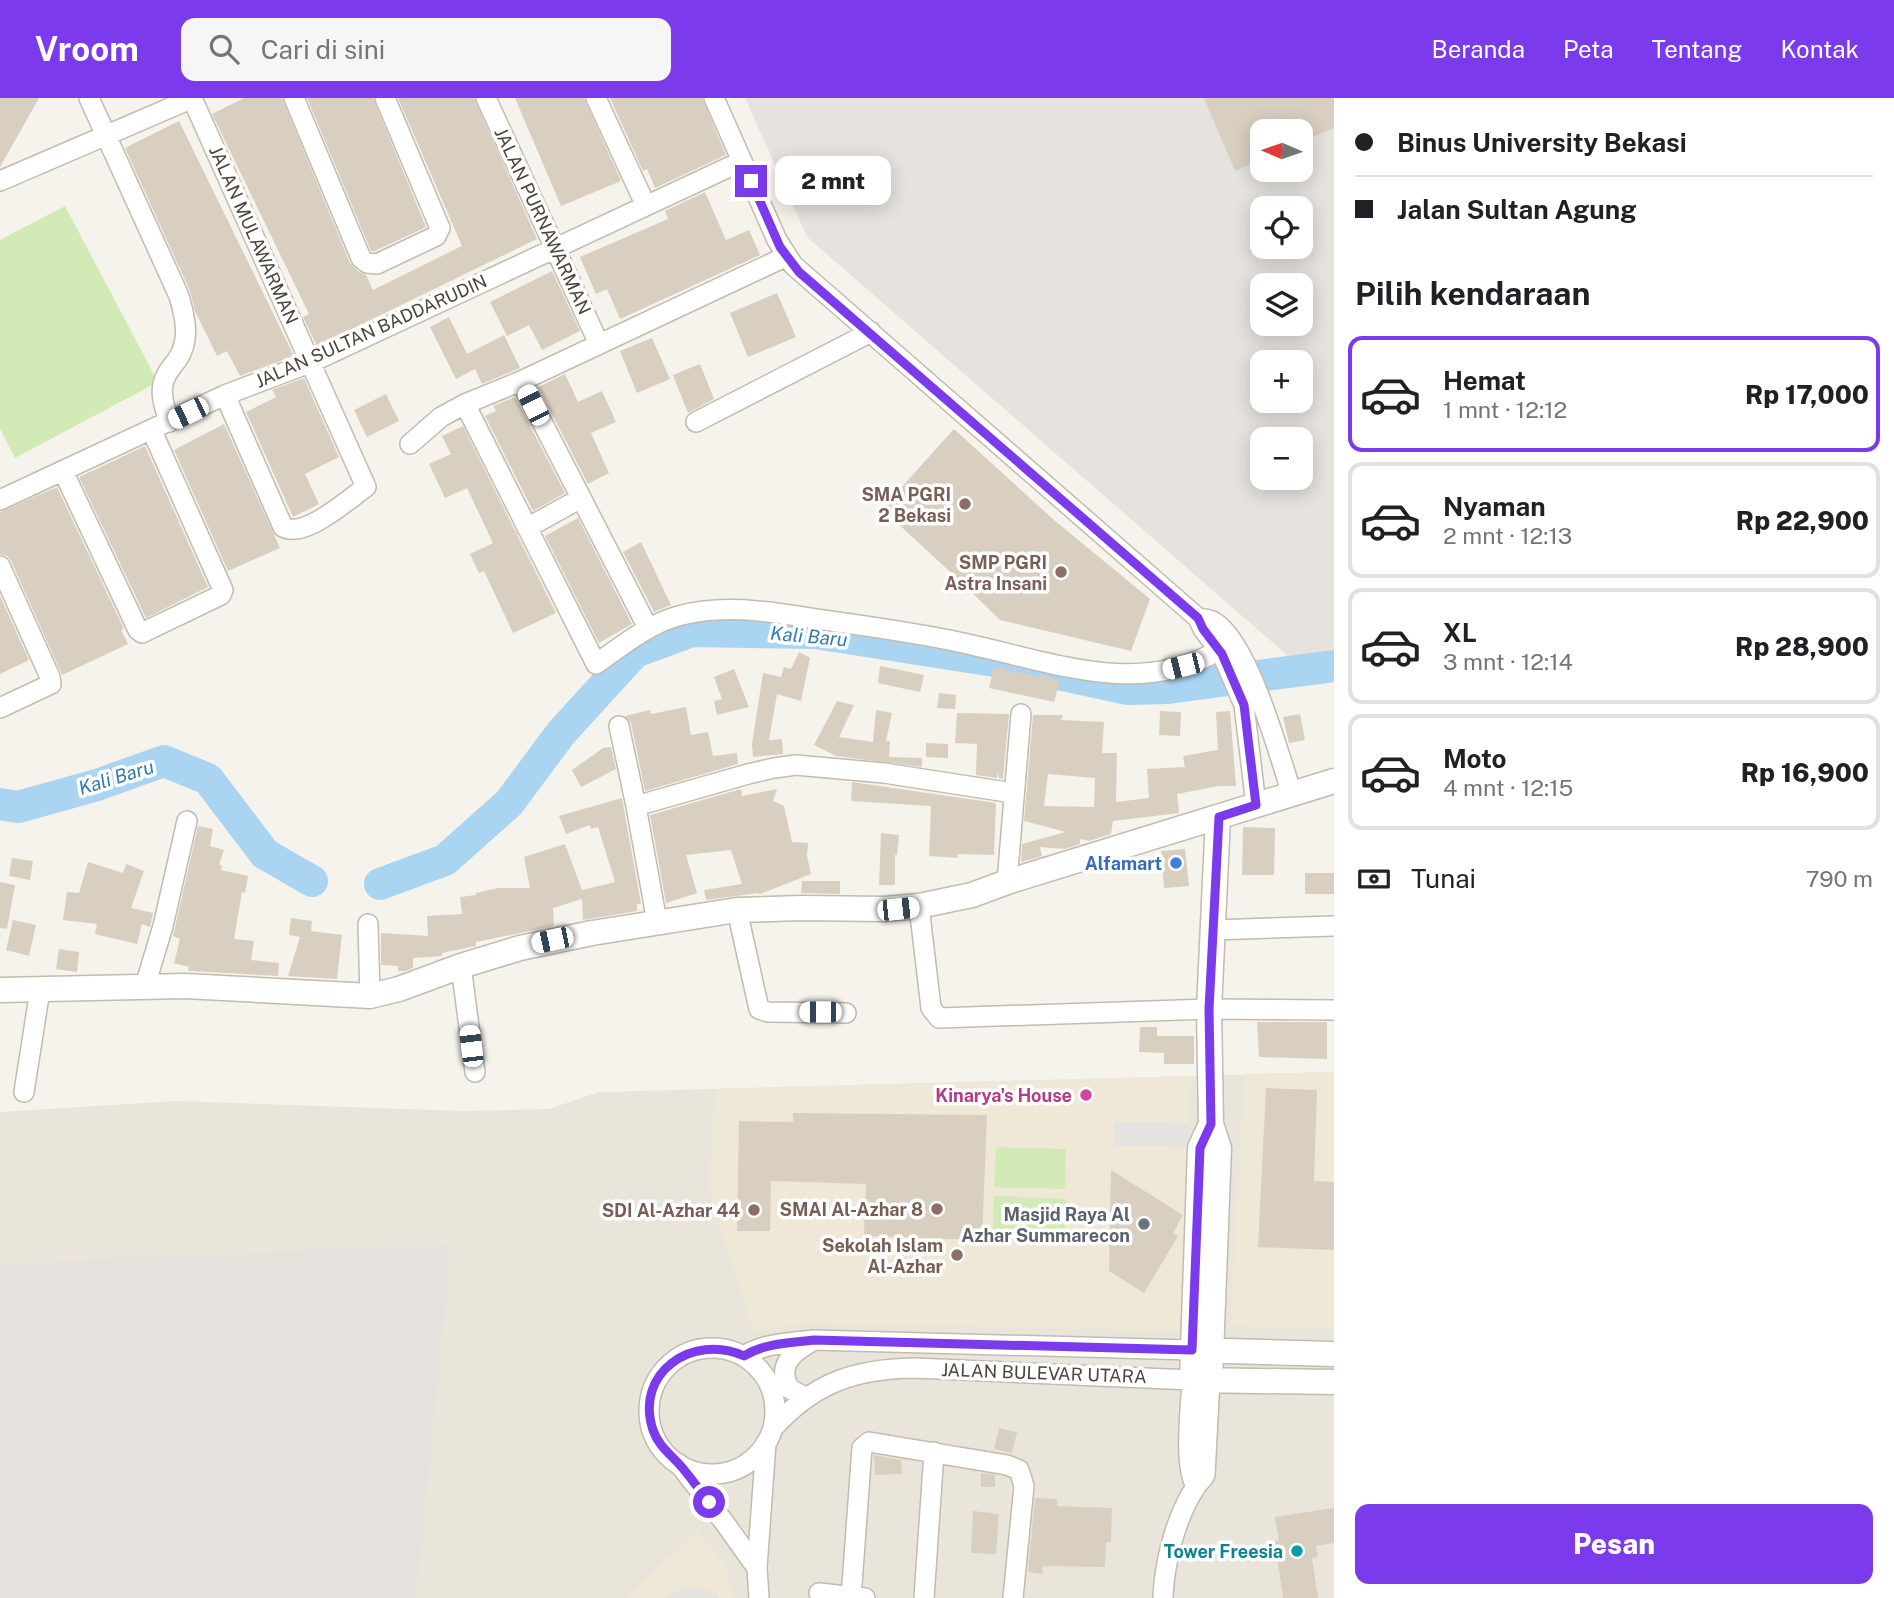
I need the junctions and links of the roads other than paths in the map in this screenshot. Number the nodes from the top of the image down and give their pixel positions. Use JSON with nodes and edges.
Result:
{"nodes":[{"id":1,"x":89,"y":98,"type":"edge"},
{"id":2,"x":193,"y":98,"type":"edge"},
{"id":3,"x":294,"y":98,"type":"edge"},
{"id":4,"x":385,"y":98,"type":"edge"},
{"id":5,"x":486,"y":98,"type":"edge"},
{"id":6,"x":596,"y":98,"type":"edge"},
{"id":7,"x":715,"y":98,"type":"edge"},
{"id":8,"x":107,"y":135,"type":"junction"},
{"id":9,"x":742,"y":162,"type":"junction"},
{"id":10,"x":0,"y":181,"type":"edge"},
{"id":11,"x":646,"y":206,"type":"junction"},
{"id":12,"x":555,"y":248,"type":"junction"},
{"id":13,"x":787,"y":256,"type":"junction"},
{"id":14,"x":871,"y":332,"type":"junction"},
{"id":15,"x":599,"y":344,"type":"junction"},
{"id":16,"x":312,"y":362,"type":"junction"},
{"id":17,"x":521,"y":381,"type":"junction"},
{"id":18,"x":225,"y":395,"type":"junction"},
{"id":19,"x":465,"y":404,"type":"junction"},
{"id":20,"x":696,"y":422,"type":"dead end"},
{"id":21,"x":161,"y":426,"type":"junction"},
{"id":22,"x":410,"y":444,"type":"dead end"},
{"id":23,"x":63,"y":471,"type":"junction"},
{"id":24,"x":581,"y":498,"type":"junction"},
{"id":25,"x":0,"y":500,"type":"edge"},
{"id":26,"x":527,"y":528,"type":"junction"},
{"id":27,"x":0,"y":566,"type":"edge"},
{"id":28,"x":648,"y":628,"type":"junction"},
{"id":29,"x":1226,"y":650,"type":"junction"},
{"id":30,"x":1252,"y":701,"type":"junction"},
{"id":31,"x":0,"y":708,"type":"edge"},
{"id":32,"x":1021,"y":714,"type":"dead end"},
{"id":33,"x":619,"y":726,"type":"dead end"},
{"id":34,"x":1334,"y":781,"type":"edge"},
{"id":35,"x":1013,"y":793,"type":"junction"},
{"id":36,"x":1292,"y":794,"type":"junction"},
{"id":37,"x":1256,"y":805,"type":"junction"},
{"id":38,"x":636,"y":806,"type":"junction"},
{"id":39,"x":1219,"y":817,"type":"junction"},
{"id":40,"x":187,"y":821,"type":"dead end"},
{"id":41,"x":1007,"y":882,"type":"junction"},
{"id":42,"x":919,"y":906,"type":"junction"},
{"id":43,"x":737,"y":910,"type":"junction"},
{"id":44,"x":657,"y":922,"type":"junction"},
{"id":45,"x":369,"y":924,"type":"dead end"},
{"id":46,"x":1334,"y":926,"type":"edge"},
{"id":47,"x":1213,"y":930,"type":"junction"},
{"id":48,"x":461,"y":966,"type":"junction"},
{"id":49,"x":145,"y":986,"type":"junction"},
{"id":50,"x":0,"y":990,"type":"edge"},
{"id":51,"x":40,"y":990,"type":"junction"},
{"id":52,"x":370,"y":996,"type":"junction"},
{"id":53,"x":1209,"y":1009,"type":"junction"},
{"id":54,"x":1334,"y":1010,"type":"edge"},
{"id":55,"x":846,"y":1013,"type":"dead end"},
{"id":56,"x":475,"y":1072,"type":"dead end"},
{"id":57,"x":24,"y":1093,"type":"dead end"},
{"id":58,"x":814,"y":1340,"type":"junction"},
{"id":59,"x":1202,"y":1350,"type":"junction"},
{"id":60,"x":1334,"y":1354,"type":"edge"},
{"id":61,"x":744,"y":1356,"type":"junction"},
{"id":62,"x":1201,"y":1380,"type":"junction"},
{"id":63,"x":1334,"y":1382,"type":"edge"},
{"id":64,"x":805,"y":1397,"type":"junction"},
{"id":65,"x":769,"y":1436,"type":"junction"},
{"id":66,"x":934,"y":1452,"type":"junction"},
{"id":67,"x":678,"y":1464,"type":"junction"},
{"id":68,"x":757,"y":1568,"type":"junction"},
{"id":69,"x":819,"y":1593,"type":"dead end"},
{"id":70,"x":759,"y":1598,"type":"edge"},
{"id":71,"x":856,"y":1598,"type":"edge"},
{"id":72,"x":924,"y":1598,"type":"edge"},
{"id":73,"x":1013,"y":1598,"type":"edge"},
{"id":74,"x":1163,"y":1598,"type":"edge"}],
"edges":[{"from":1,"to":8,"type":"street"},
{"from":2,"to":8,"type":"street"},
{"from":2,"to":16,"type":"street","name":"JALAN MULAWARMAN"},
{"from":3,"to":4,"type":"street"},
{"from":5,"to":12,"type":"street","name":"JALAN PURNAWARMAN"},
{"from":6,"to":11,"type":"street"},
{"from":7,"to":9,"type":"street"},
{"from":8,"to":10,"type":"street"},
{"from":8,"to":21,"type":"street"},
{"from":9,"to":11,"type":"street","name":"JALAN SULTAN BADDARUDIN"},
{"from":9,"to":13,"type":"street"},
{"from":11,"to":12,"type":"street","name":"JALAN SULTAN BADDARUDIN"},
{"from":12,"to":15,"type":"street","name":"JALAN PURNAWARMAN"},
{"from":12,"to":16,"type":"street","name":"JALAN SULTAN BADDARUDIN"},
{"from":13,"to":14,"type":"street"},
{"from":13,"to":15,"type":"street"},
{"from":14,"to":20,"type":"street"},
{"from":14,"to":29,"type":"street"},
{"from":15,"to":17,"type":"street"},
{"from":16,"to":18,"type":"street","name":"JALAN SULTAN BADDARUDIN"},
{"from":16,"to":18,"type":"street","name":"JALAN MULAWARMAN"},
{"from":17,"to":19,"type":"street"},
{"from":17,"to":24,"type":"street"},
{"from":18,"to":21,"type":"street","name":"JALAN SULTAN BADDARUDIN"},
{"from":19,"to":22,"type":"street"},
{"from":19,"to":26,"type":"street"},
{"from":21,"to":23,"type":"street","name":"JALAN SULTAN BADDARUDIN"},
{"from":21,"to":23,"type":"street"},
{"from":23,"to":25,"type":"street","name":"JALAN SULTAN BADDARUDIN"},
{"from":24,"to":26,"type":"street"},
{"from":24,"to":28,"type":"street"},
{"from":26,"to":28,"type":"street"},
{"from":27,"to":31,"type":"street"},
{"from":28,"to":29,"type":"street"},
{"from":29,"to":30,"type":"street"},
{"from":30,"to":36,"type":"street"},
{"from":30,"to":37,"type":"street"},
{"from":32,"to":35,"type":"street"},
{"from":33,"to":38,"type":"street"},
{"from":34,"to":36,"type":"street"},
{"from":35,"to":38,"type":"street"},
{"from":35,"to":41,"type":"street"},
{"from":36,"to":37,"type":"street"},
{"from":37,"to":39,"type":"street"},
{"from":38,"to":44,"type":"street"},
{"from":39,"to":41,"type":"street"},
{"from":39,"to":47,"type":"street"},
{"from":40,"to":49,"type":"street"},
{"from":41,"to":42,"type":"street"},
{"from":42,"to":43,"type":"street"},
{"from":42,"to":53,"type":"street"},
{"from":43,"to":44,"type":"street"},
{"from":43,"to":55,"type":"street"},
{"from":44,"to":48,"type":"street"},
{"from":45,"to":52,"type":"street"},
{"from":46,"to":47,"type":"street"},
{"from":47,"to":53,"type":"street"},
{"from":48,"to":52,"type":"street"},
{"from":48,"to":56,"type":"street"},
{"from":49,"to":51,"type":"street"},
{"from":49,"to":52,"type":"street"},
{"from":50,"to":51,"type":"street"},
{"from":51,"to":57,"type":"street"},
{"from":53,"to":54,"type":"street"},
{"from":53,"to":59,"type":"street"},
{"from":58,"to":59,"type":"street","name":"JALAN BULEVAR UTARA"},
{"from":58,"to":61,"type":"street","name":"JALAN BULEVAR UTARA"},
{"from":58,"to":64,"type":"street"},
{"from":59,"to":60,"type":"street","name":"JALAN BULEVAR UTARA"},
{"from":59,"to":62,"type":"street"},
{"from":61,"to":65,"type":"street"},
{"from":61,"to":67,"type":"street"},
{"from":62,"to":63,"type":"street","name":"JALAN BULEVAR UTARA"},
{"from":62,"to":64,"type":"street","name":"JALAN BULEVAR UTARA"},
{"from":62,"to":74,"type":"street"},
{"from":64,"to":65,"type":"street","name":"JALAN BULEVAR UTARA"},
{"from":65,"to":67,"type":"street"},
{"from":65,"to":68,"type":"street"},
{"from":66,"to":71,"type":"street"},
{"from":66,"to":72,"type":"street"},
{"from":66,"to":73,"type":"street"},
{"from":67,"to":68,"type":"street"},
{"from":68,"to":70,"type":"street"},
{"from":69,"to":71,"type":"street"}]}
